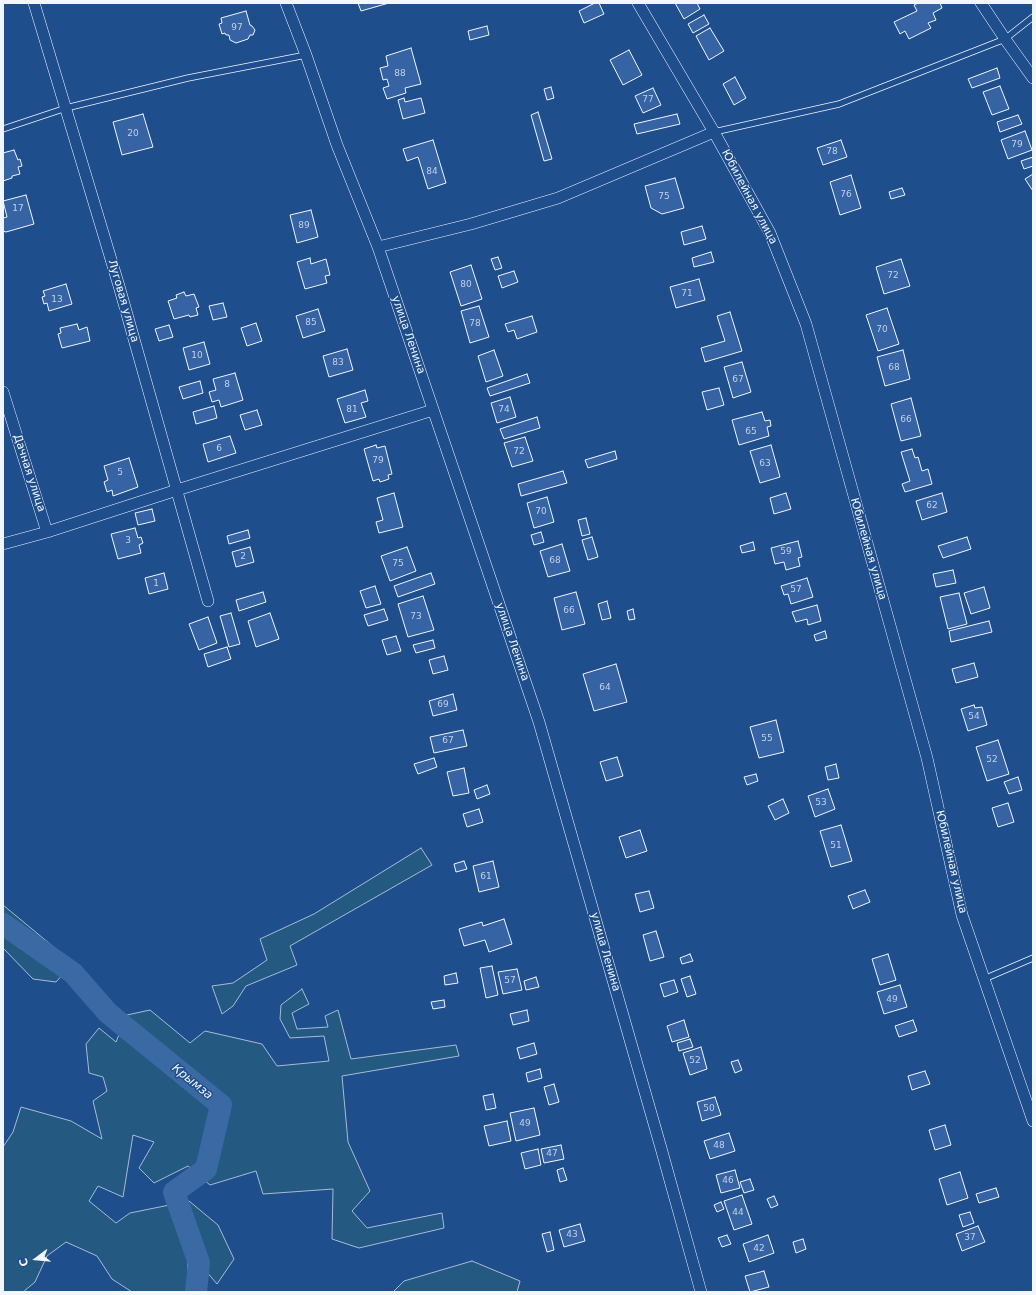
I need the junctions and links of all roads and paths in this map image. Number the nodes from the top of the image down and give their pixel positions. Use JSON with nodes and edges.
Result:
{"nodes":[{"id":1,"x":34,"y":3,"type":"edge"},
{"id":2,"x":286,"y":3,"type":"edge"},
{"id":3,"x":638,"y":3,"type":"edge"},
{"id":4,"x":981,"y":3,"type":"edge"},
{"id":5,"x":1033,"y":16,"type":"edge"},
{"id":6,"x":1005,"y":39,"type":"junction"},
{"id":7,"x":306,"y":55,"type":"junction"},
{"id":8,"x":1033,"y":78,"type":"edge"},
{"id":9,"x":66,"y":108,"type":"junction"},
{"id":10,"x":3,"y":130,"type":"edge"},
{"id":11,"x":714,"y":132,"type":"junction"},
{"id":12,"x":378,"y":247,"type":"junction"},
{"id":13,"x":3,"y":392,"type":"edge"},
{"id":14,"x":433,"y":410,"type":"junction"},
{"id":15,"x":177,"y":490,"type":"junction"},
{"id":16,"x":47,"y":532,"type":"junction"},
{"id":17,"x":3,"y":544,"type":"edge"},
{"id":18,"x":208,"y":601,"type":"dead end"},
{"id":19,"x":1033,"y":958,"type":"edge"},
{"id":20,"x":984,"y":979,"type":"junction"},
{"id":21,"x":1033,"y":1121,"type":"edge"},
{"id":22,"x":701,"y":1292,"type":"edge"}],
"edges":[{"from":1,"to":9,"type":"street","name":"Луговая улица"},
{"from":2,"to":7,"type":"street","name":"улица Ленина"},
{"from":3,"to":11,"type":"street","name":"Юбилейная улица"},
{"from":4,"to":6,"type":"street"},
{"from":5,"to":6,"type":"lane"},
{"from":6,"to":8,"type":"street"},
{"from":6,"to":11,"type":"lane"},
{"from":7,"to":9,"type":"lane"},
{"from":7,"to":12,"type":"street","name":"улица Ленина"},
{"from":9,"to":10,"type":"lane"},
{"from":9,"to":15,"type":"street","name":"Луговая улица"},
{"from":11,"to":12,"type":"street"},
{"from":11,"to":20,"type":"street","name":"Юбилейная улица"},
{"from":12,"to":14,"type":"street","name":"улица Ленина"},
{"from":13,"to":16,"type":"street","name":"Дачная улица"},
{"from":14,"to":15,"type":"street"},
{"from":14,"to":22,"type":"street","name":"улица Ленина"},
{"from":15,"to":16,"type":"street"},
{"from":15,"to":18,"type":"street","name":"Луговая улица"},
{"from":16,"to":17,"type":"street"},
{"from":19,"to":20,"type":"lane"},
{"from":20,"to":21,"type":"street","name":"Юбилейная улица"}]}
